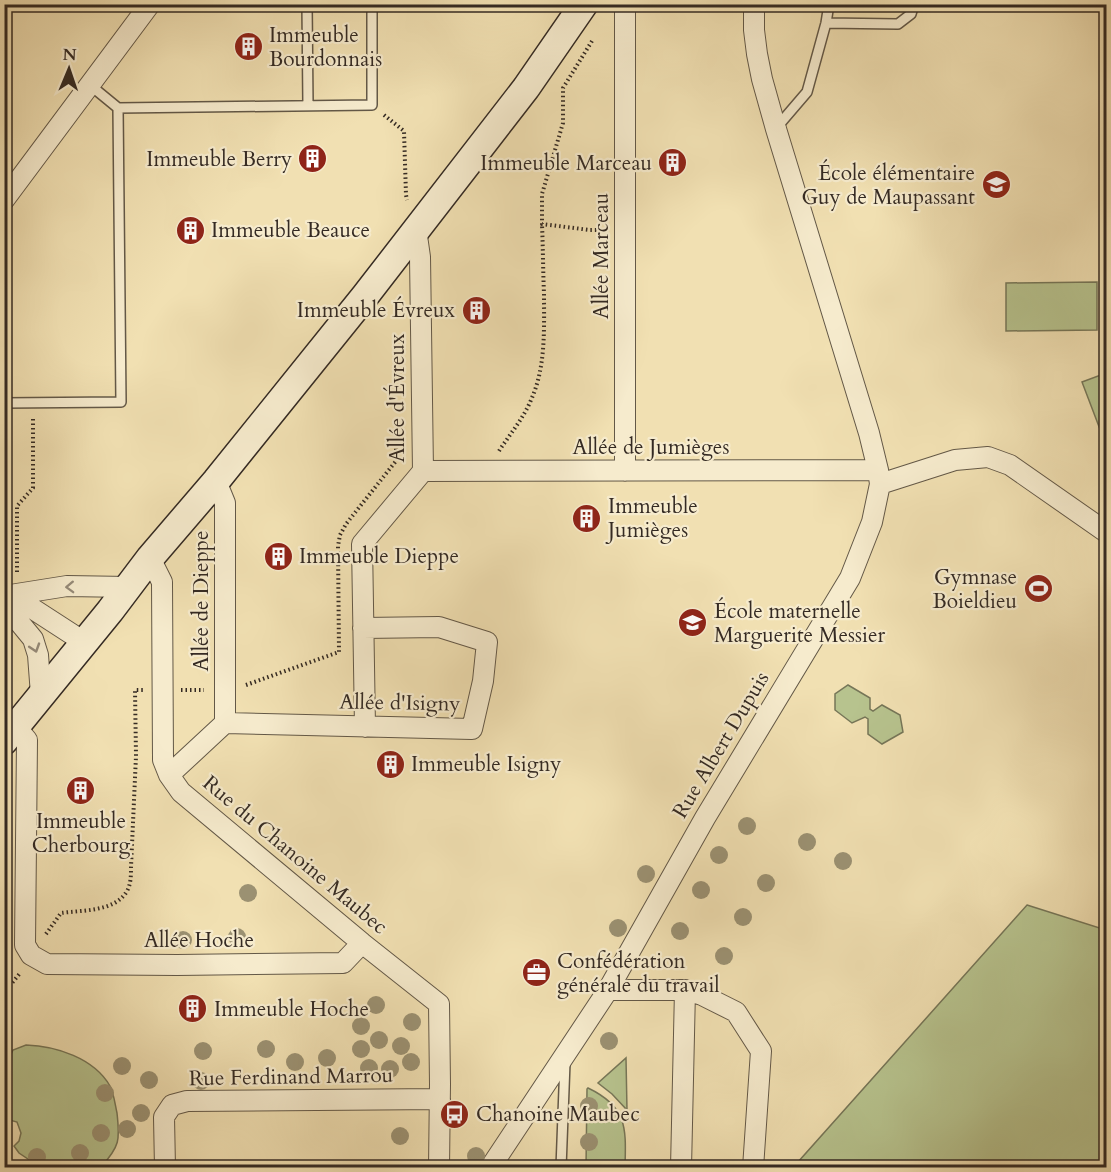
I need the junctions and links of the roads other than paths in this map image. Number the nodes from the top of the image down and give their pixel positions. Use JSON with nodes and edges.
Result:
{"nodes":[{"id":1,"x":150,"y":4,"type":"edge"},
{"id":2,"x":307,"y":4,"type":"edge"},
{"id":3,"x":372,"y":4,"type":"edge"},
{"id":4,"x":584,"y":4,"type":"edge"},
{"id":5,"x":625,"y":4,"type":"edge"},
{"id":6,"x":754,"y":4,"type":"edge"},
{"id":7,"x":829,"y":4,"type":"edge"},
{"id":8,"x":914,"y":4,"type":"edge"},
{"id":9,"x":826,"y":23,"type":"junction"},
{"id":10,"x":90,"y":85,"type":"junction"},
{"id":11,"x":308,"y":106,"type":"junction"},
{"id":12,"x":118,"y":108,"type":"junction"},
{"id":13,"x":776,"y":129,"type":"junction"},
{"id":14,"x":4,"y":200,"type":"edge"},
{"id":15,"x":416,"y":229,"type":"junction"},
{"id":16,"x":4,"y":403,"type":"edge"},
{"id":17,"x":423,"y":471,"type":"junction"},
{"id":18,"x":626,"y":471,"type":"junction"},
{"id":19,"x":879,"y":477,"type":"junction"},
{"id":20,"x":216,"y":481,"type":"junction"},
{"id":21,"x":1107,"y":532,"type":"edge"},
{"id":22,"x":150,"y":558,"type":"junction"},
{"id":23,"x":128,"y":587,"type":"junction"},
{"id":24,"x":9,"y":598,"type":"edge"},
{"id":25,"x":4,"y":615,"type":"edge"},
{"id":26,"x":363,"y":628,"type":"junction"},
{"id":27,"x":84,"y":642,"type":"junction"},
{"id":28,"x":41,"y":695,"type":"junction"},
{"id":29,"x":225,"y":723,"type":"junction"},
{"id":30,"x":365,"y":727,"type":"junction"},
{"id":31,"x":10,"y":734,"type":"edge"},
{"id":32,"x":169,"y":775,"type":"junction"},
{"id":33,"x":362,"y":943,"type":"junction"},
{"id":34,"x":608,"y":990,"type":"junction"},
{"id":35,"x":685,"y":990,"type":"junction"},
{"id":36,"x":566,"y":1053,"type":"junction"},
{"id":37,"x":440,"y":1099,"type":"junction"},
{"id":38,"x":165,"y":1167,"type":"edge"},
{"id":39,"x":439,"y":1167,"type":"edge"},
{"id":40,"x":490,"y":1167,"type":"edge"},
{"id":41,"x":561,"y":1167,"type":"edge"},
{"id":42,"x":681,"y":1167,"type":"edge"},
{"id":43,"x":753,"y":1167,"type":"edge"}],
"edges":[{"from":1,"to":10,"type":"street"},
{"from":2,"to":11,"type":"lane"},
{"from":3,"to":11,"type":"lane"},
{"from":4,"to":15,"type":"street"},
{"from":5,"to":18,"type":"street","name":"Allée Marceau"},
{"from":6,"to":13,"type":"street","name":"Rue Albert Dupuis"},
{"from":7,"to":9,"type":"lane"},
{"from":8,"to":9,"type":"lane"},
{"from":9,"to":13,"type":"lane"},
{"from":10,"to":12,"type":"lane"},
{"from":10,"to":14,"type":"street"},
{"from":11,"to":12,"type":"lane"},
{"from":12,"to":16,"type":"lane"},
{"from":13,"to":19,"type":"street","name":"Rue Albert Dupuis"},
{"from":15,"to":17,"type":"street","name":"Allée d'Évreux"},
{"from":15,"to":20,"type":"street"},
{"from":17,"to":18,"type":"street","name":"Allée de Jumièges"},
{"from":17,"to":26,"type":"street","name":"Allée d'Évreux"},
{"from":18,"to":19,"type":"street","name":"Allée de Jumièges"},
{"from":19,"to":21,"type":"street","name":"Allée de Jumièges"},
{"from":19,"to":34,"type":"street","name":"Rue Albert Dupuis"},
{"from":20,"to":22,"type":"street"},
{"from":20,"to":29,"type":"street","name":"Allée de Dieppe"},
{"from":22,"to":23,"type":"street"},
{"from":22,"to":32,"type":"street","name":"Rue du Chanoine Maubec"},
{"from":23,"to":24,"type":"street","one_way":true},
{"from":23,"to":27,"type":"street"},
{"from":24,"to":27,"type":"street"},
{"from":25,"to":28,"type":"street","one_way":true},
{"from":26,"to":30,"type":"street","name":"Allée d'Évreux"},
{"from":26,"to":30,"type":"street","name":"Allée d'Isigny"},
{"from":27,"to":28,"type":"street"},
{"from":28,"to":31,"type":"street"},
{"from":29,"to":30,"type":"street","name":"Allée d'Isigny"},
{"from":29,"to":32,"type":"street"},
{"from":31,"to":33,"type":"street","name":"Allée Hoche"},
{"from":32,"to":33,"type":"street","name":"Rue du Chanoine Maubec"},
{"from":33,"to":37,"type":"street","name":"Rue du Chanoine Maubec"},
{"from":34,"to":35,"type":"street"},
{"from":34,"to":36,"type":"street","name":"Rue Albert Dupuis"},
{"from":35,"to":42,"type":"street"},
{"from":35,"to":43,"type":"street"},
{"from":36,"to":40,"type":"street","name":"Rue Albert Dupuis"},
{"from":36,"to":41,"type":"lane"},
{"from":37,"to":38,"type":"street","name":"Rue Ferdinand Marrou"},
{"from":37,"to":39,"type":"street","name":"Rue du Chanoine Maubec"}]}
